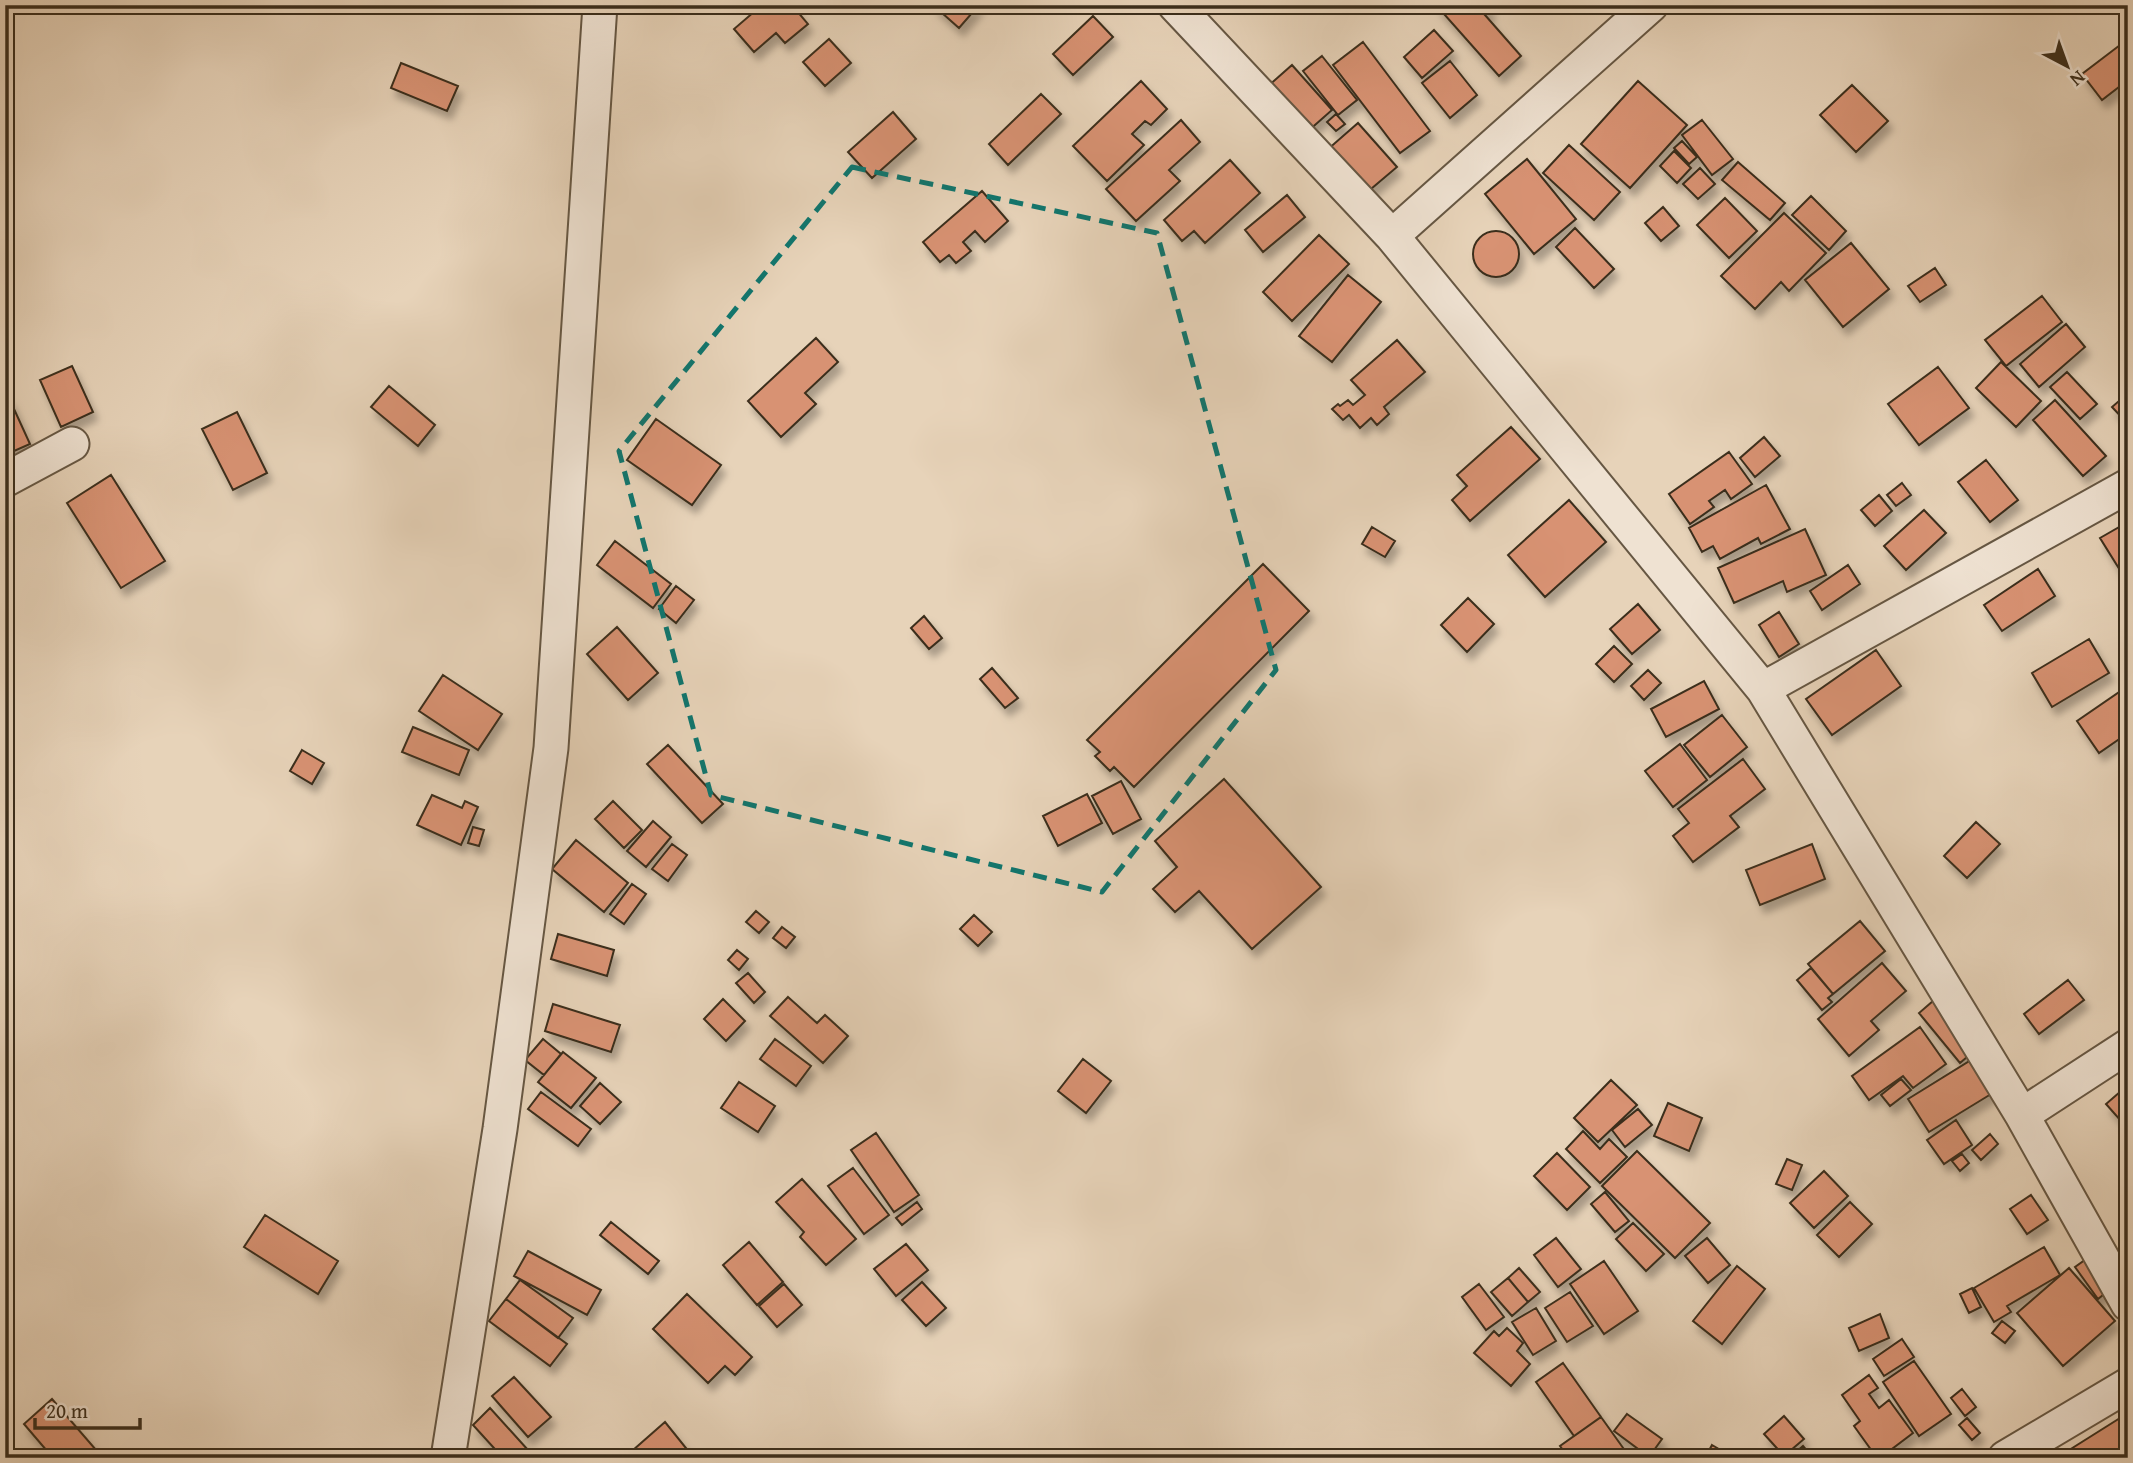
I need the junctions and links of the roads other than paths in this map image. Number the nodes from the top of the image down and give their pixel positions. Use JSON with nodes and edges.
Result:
{"nodes":[{"id":1,"x":600,"y":5,"type":"edge"},
{"id":2,"x":1175,"y":5,"type":"edge"},
{"id":3,"x":1651,"y":5,"type":"edge"},
{"id":4,"x":1392,"y":236,"type":"junction"},
{"id":5,"x":72,"y":444,"type":"dead end"},
{"id":6,"x":5,"y":480,"type":"edge"},
{"id":7,"x":2128,"y":486,"type":"edge"},
{"id":8,"x":1763,"y":689,"type":"junction"},
{"id":9,"x":2128,"y":1046,"type":"edge"},
{"id":10,"x":2022,"y":1115,"type":"junction"},
{"id":11,"x":2128,"y":1304,"type":"edge"},
{"id":12,"x":2128,"y":1385,"type":"edge"},
{"id":13,"x":448,"y":1458,"type":"edge"},
{"id":14,"x":2006,"y":1458,"type":"edge"}],
"edges":[{"from":1,"to":13,"type":"street"},
{"from":2,"to":4,"type":"street"},
{"from":3,"to":4,"type":"street"},
{"from":4,"to":8,"type":"street"},
{"from":5,"to":6,"type":"street"},
{"from":7,"to":8,"type":"street"},
{"from":8,"to":10,"type":"street"},
{"from":9,"to":10,"type":"street"},
{"from":10,"to":11,"type":"street"},
{"from":12,"to":14,"type":"street"}]}
